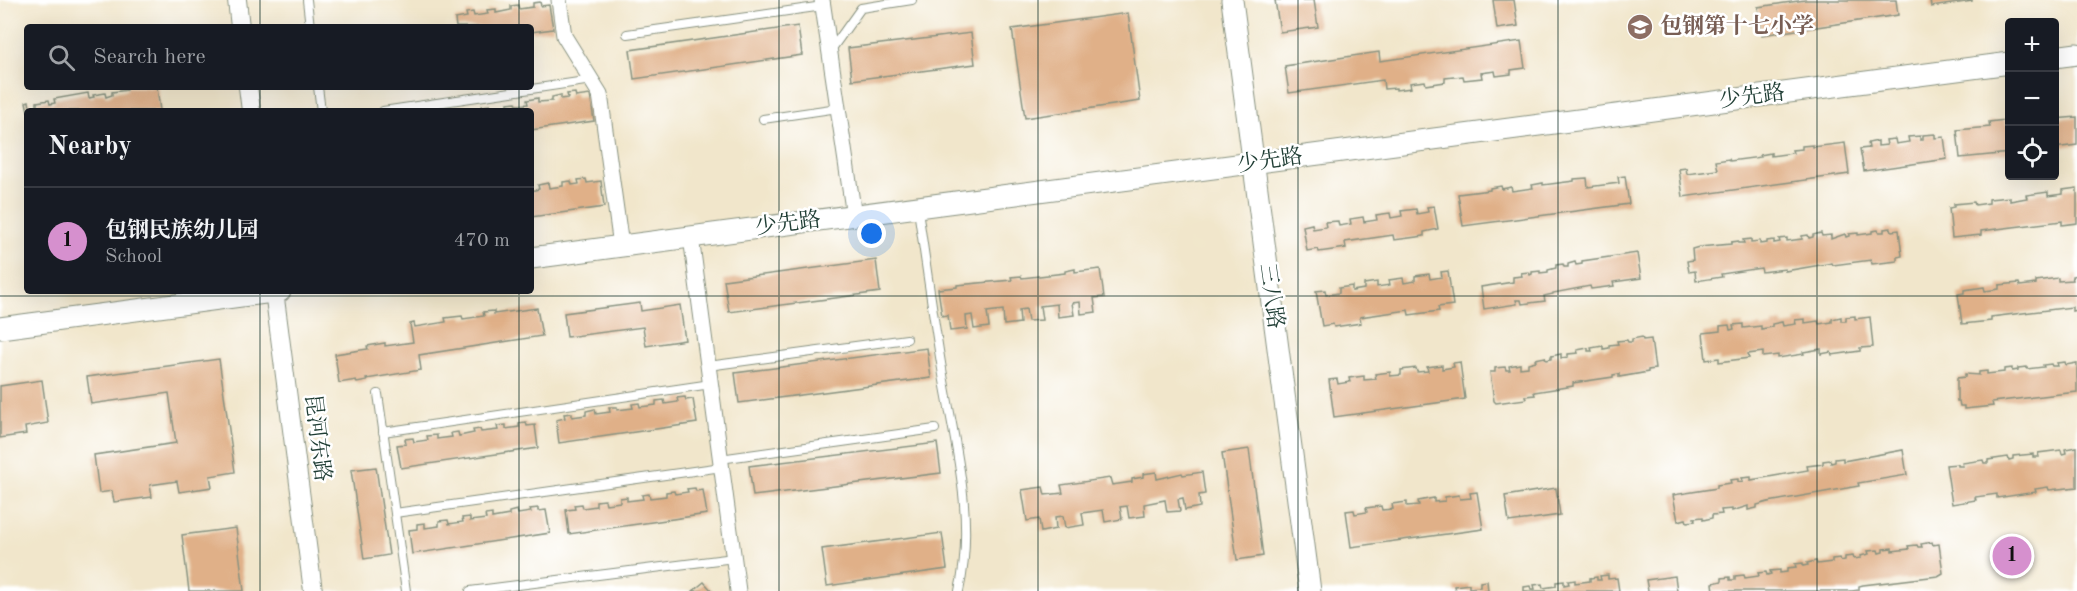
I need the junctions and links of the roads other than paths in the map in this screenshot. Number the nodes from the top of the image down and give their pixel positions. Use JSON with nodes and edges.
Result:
{"nodes":[{"id":1,"x":237,"y":0,"type":"edge"},
{"id":2,"x":307,"y":0,"type":"edge"},
{"id":3,"x":559,"y":0,"type":"edge"},
{"id":4,"x":912,"y":0,"type":"edge"},
{"id":5,"x":1232,"y":0,"type":"edge"},
{"id":6,"x":822,"y":3,"type":"edge"},
{"id":7,"x":240,"y":24,"type":"edge"},
{"id":8,"x":310,"y":24,"type":"edge"},
{"id":9,"x":627,"y":34,"type":"dead end"},
{"id":10,"x":830,"y":53,"type":"junction"},
{"id":11,"x":2077,"y":54,"type":"edge"},
{"id":12,"x":2059,"y":56,"type":"edge"},
{"id":13,"x":2005,"y":64,"type":"edge"},
{"id":14,"x":593,"y":80,"type":"junction"},
{"id":15,"x":534,"y":89,"type":"edge"},
{"id":16,"x":248,"y":90,"type":"edge"},
{"id":17,"x":318,"y":90,"type":"edge"},
{"id":18,"x":525,"y":90,"type":"edge"},
{"id":19,"x":251,"y":108,"type":"edge"},
{"id":20,"x":321,"y":108,"type":"edge"},
{"id":21,"x":403,"y":108,"type":"edge"},
{"id":22,"x":838,"y":108,"type":"junction"},
{"id":23,"x":763,"y":119,"type":"dead end"},
{"id":24,"x":1253,"y":163,"type":"junction"},
{"id":25,"x":918,"y":207,"type":"junction"},
{"id":26,"x":854,"y":216,"type":"junction"},
{"id":27,"x":691,"y":237,"type":"junction"},
{"id":28,"x":621,"y":246,"type":"junction"},
{"id":29,"x":534,"y":258,"type":"edge"},
{"id":30,"x":252,"y":294,"type":"edge"},
{"id":31,"x":274,"y":294,"type":"edge"},
{"id":32,"x":0,"y":328,"type":"edge"},
{"id":33,"x":907,"y":339,"type":"dead end"},
{"id":34,"x":708,"y":366,"type":"junction"},
{"id":35,"x":711,"y":384,"type":"junction"},
{"id":36,"x":378,"y":394,"type":"dead end"},
{"id":37,"x":935,"y":429,"type":"dead end"},
{"id":38,"x":383,"y":432,"type":"junction"},
{"id":39,"x":721,"y":463,"type":"junction"},
{"id":40,"x":395,"y":513,"type":"junction"},
{"id":41,"x":734,"y":558,"type":"junction"},
{"id":42,"x":313,"y":591,"type":"edge"},
{"id":43,"x":406,"y":591,"type":"edge"},
{"id":44,"x":470,"y":591,"type":"edge"},
{"id":45,"x":738,"y":591,"type":"edge"},
{"id":46,"x":959,"y":591,"type":"edge"},
{"id":47,"x":1310,"y":591,"type":"edge"}],
"edges":[{"from":1,"to":7,"type":"street"},
{"from":2,"to":8,"type":"lane"},
{"from":3,"to":14,"type":"street"},
{"from":4,"to":10,"type":"lane"},
{"from":5,"to":24,"type":"main road","name":"三八路"},
{"from":6,"to":9,"type":"lane"},
{"from":6,"to":10,"type":"street"},
{"from":10,"to":22,"type":"street"},
{"from":11,"to":12,"type":"main road"},
{"from":13,"to":24,"type":"main road","name":"少先路"},
{"from":14,"to":15,"type":"lane"},
{"from":14,"to":28,"type":"street"},
{"from":16,"to":19,"type":"street"},
{"from":17,"to":20,"type":"lane"},
{"from":18,"to":21,"type":"lane"},
{"from":22,"to":23,"type":"lane"},
{"from":22,"to":26,"type":"street"},
{"from":24,"to":25,"type":"main road","name":"少先路"},
{"from":24,"to":47,"type":"main road","name":"三八路"},
{"from":25,"to":26,"type":"main road","name":"少先路"},
{"from":25,"to":46,"type":"lane"},
{"from":26,"to":27,"type":"main road","name":"少先路"},
{"from":27,"to":28,"type":"main road","name":"少先路"},
{"from":27,"to":34,"type":"street"},
{"from":28,"to":29,"type":"main road","name":"少先路"},
{"from":30,"to":32,"type":"main road"},
{"from":31,"to":42,"type":"street","name":"昆河东路"},
{"from":33,"to":34,"type":"lane"},
{"from":34,"to":35,"type":"street"},
{"from":35,"to":38,"type":"lane"},
{"from":35,"to":39,"type":"street"},
{"from":36,"to":38,"type":"lane"},
{"from":37,"to":39,"type":"lane"},
{"from":38,"to":40,"type":"lane"},
{"from":39,"to":40,"type":"lane"},
{"from":39,"to":41,"type":"street"},
{"from":40,"to":43,"type":"lane"},
{"from":41,"to":44,"type":"lane"},
{"from":41,"to":45,"type":"street"}]}
